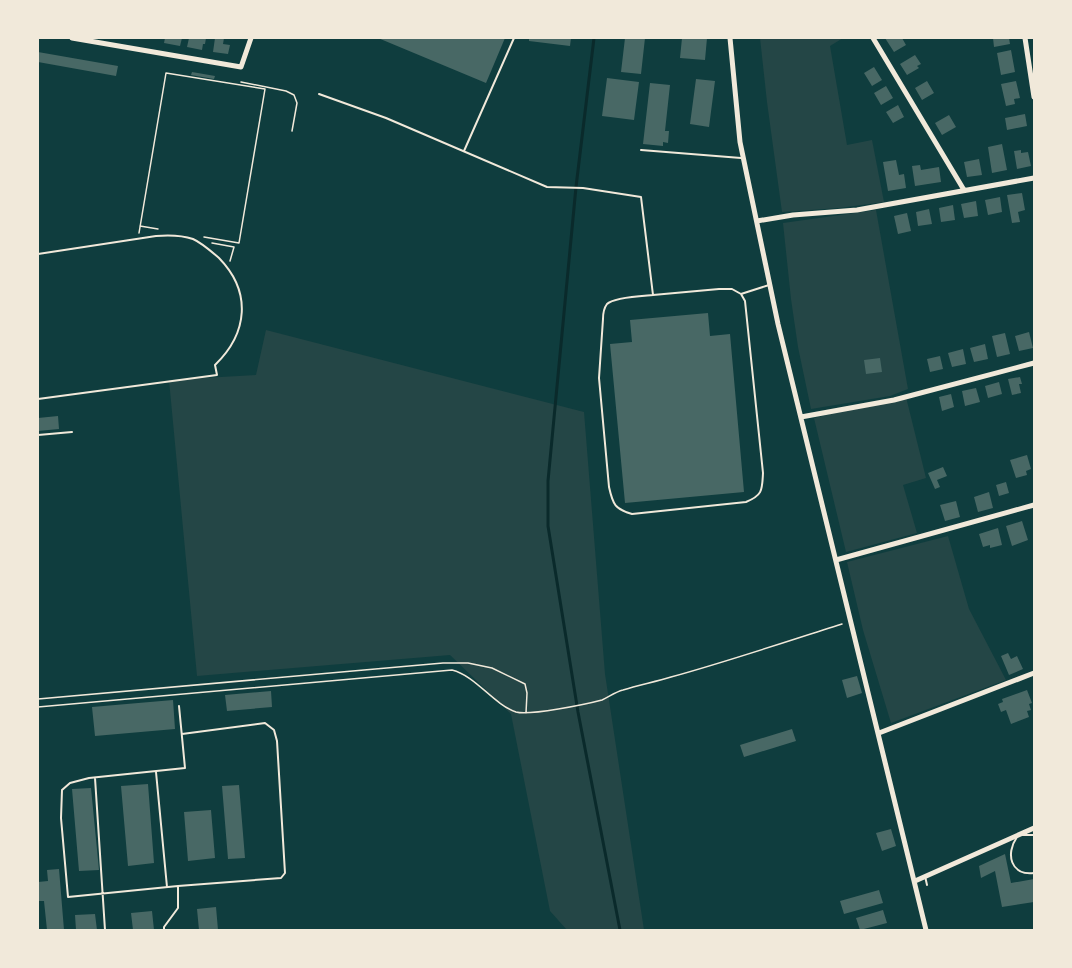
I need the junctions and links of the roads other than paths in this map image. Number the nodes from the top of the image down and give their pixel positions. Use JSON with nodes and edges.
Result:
{"nodes":[{"id":1,"x":72,"y":38,"type":"edge"},
{"id":2,"x":250,"y":38,"type":"edge"},
{"id":3,"x":514,"y":38,"type":"edge"},
{"id":4,"x":730,"y":38,"type":"edge"},
{"id":5,"x":873,"y":38,"type":"edge"},
{"id":6,"x":1025,"y":38,"type":"edge"},
{"id":7,"x":319,"y":94,"type":"dead end"},
{"id":8,"x":1035,"y":97,"type":"edge"},
{"id":9,"x":641,"y":150,"type":"dead end"},
{"id":10,"x":464,"y":151,"type":"junction"},
{"id":11,"x":744,"y":158,"type":"junction"},
{"id":12,"x":1035,"y":178,"type":"edge"},
{"id":13,"x":964,"y":190,"type":"junction"},
{"id":14,"x":757,"y":220,"type":"junction"},
{"id":15,"x":38,"y":254,"type":"edge"},
{"id":16,"x":769,"y":285,"type":"junction"},
{"id":17,"x":741,"y":294,"type":"junction"},
{"id":18,"x":653,"y":295,"type":"junction"},
{"id":19,"x":1035,"y":363,"type":"edge"},
{"id":20,"x":38,"y":399,"type":"edge"},
{"id":21,"x":801,"y":417,"type":"junction"},
{"id":22,"x":72,"y":432,"type":"dead end"},
{"id":23,"x":38,"y":435,"type":"edge"},
{"id":24,"x":1035,"y":505,"type":"edge"},
{"id":25,"x":836,"y":560,"type":"junction"},
{"id":26,"x":1035,"y":673,"type":"edge"},
{"id":27,"x":179,"y":706,"type":"dead end"},
{"id":28,"x":879,"y":733,"type":"junction"},
{"id":29,"x":182,"y":734,"type":"junction"},
{"id":30,"x":156,"y":771,"type":"junction"},
{"id":31,"x":95,"y":777,"type":"junction"},
{"id":32,"x":1035,"y":828,"type":"edge"},
{"id":33,"x":1035,"y":835,"type":"edge"},
{"id":34,"x":1019,"y":836,"type":"junction"},
{"id":35,"x":1035,"y":873,"type":"edge"},
{"id":36,"x":925,"y":876,"type":"junction"},
{"id":37,"x":915,"y":881,"type":"junction"},
{"id":38,"x":927,"y":885,"type":"dead end"},
{"id":39,"x":178,"y":886,"type":"junction"},
{"id":40,"x":167,"y":887,"type":"junction"},
{"id":41,"x":103,"y":893,"type":"junction"},
{"id":42,"x":105,"y":930,"type":"edge"},
{"id":43,"x":164,"y":930,"type":"edge"},
{"id":44,"x":927,"y":930,"type":"edge"}],
"edges":[{"from":1,"to":2,"type":"street"},
{"from":3,"to":10,"type":"lane"},
{"from":4,"to":11,"type":"street"},
{"from":5,"to":13,"type":"street"},
{"from":6,"to":8,"type":"street"},
{"from":7,"to":10,"type":"lane"},
{"from":9,"to":11,"type":"lane"},
{"from":10,"to":18,"type":"lane"},
{"from":11,"to":14,"type":"street"},
{"from":12,"to":13,"type":"street"},
{"from":13,"to":14,"type":"street"},
{"from":14,"to":16,"type":"street"},
{"from":15,"to":20,"type":"lane"},
{"from":16,"to":17,"type":"lane"},
{"from":16,"to":21,"type":"street"},
{"from":17,"to":18,"type":"lane"},
{"from":17,"to":18,"type":"lane"},
{"from":19,"to":21,"type":"street"},
{"from":21,"to":25,"type":"street"},
{"from":22,"to":23,"type":"lane"},
{"from":24,"to":25,"type":"street"},
{"from":25,"to":28,"type":"street"},
{"from":26,"to":28,"type":"street"},
{"from":27,"to":29,"type":"lane"},
{"from":28,"to":37,"type":"street"},
{"from":29,"to":30,"type":"lane"},
{"from":29,"to":39,"type":"lane"},
{"from":30,"to":31,"type":"lane"},
{"from":30,"to":40,"type":"lane"},
{"from":31,"to":41,"type":"lane"},
{"from":31,"to":41,"type":"lane"},
{"from":32,"to":34,"type":"street"},
{"from":33,"to":34,"type":"lane"},
{"from":34,"to":35,"type":"lane"},
{"from":34,"to":36,"type":"street"},
{"from":36,"to":37,"type":"street"},
{"from":36,"to":38,"type":"lane"},
{"from":37,"to":44,"type":"street"},
{"from":39,"to":40,"type":"lane"},
{"from":39,"to":43,"type":"lane"},
{"from":40,"to":41,"type":"lane"},
{"from":41,"to":42,"type":"lane"}]}
